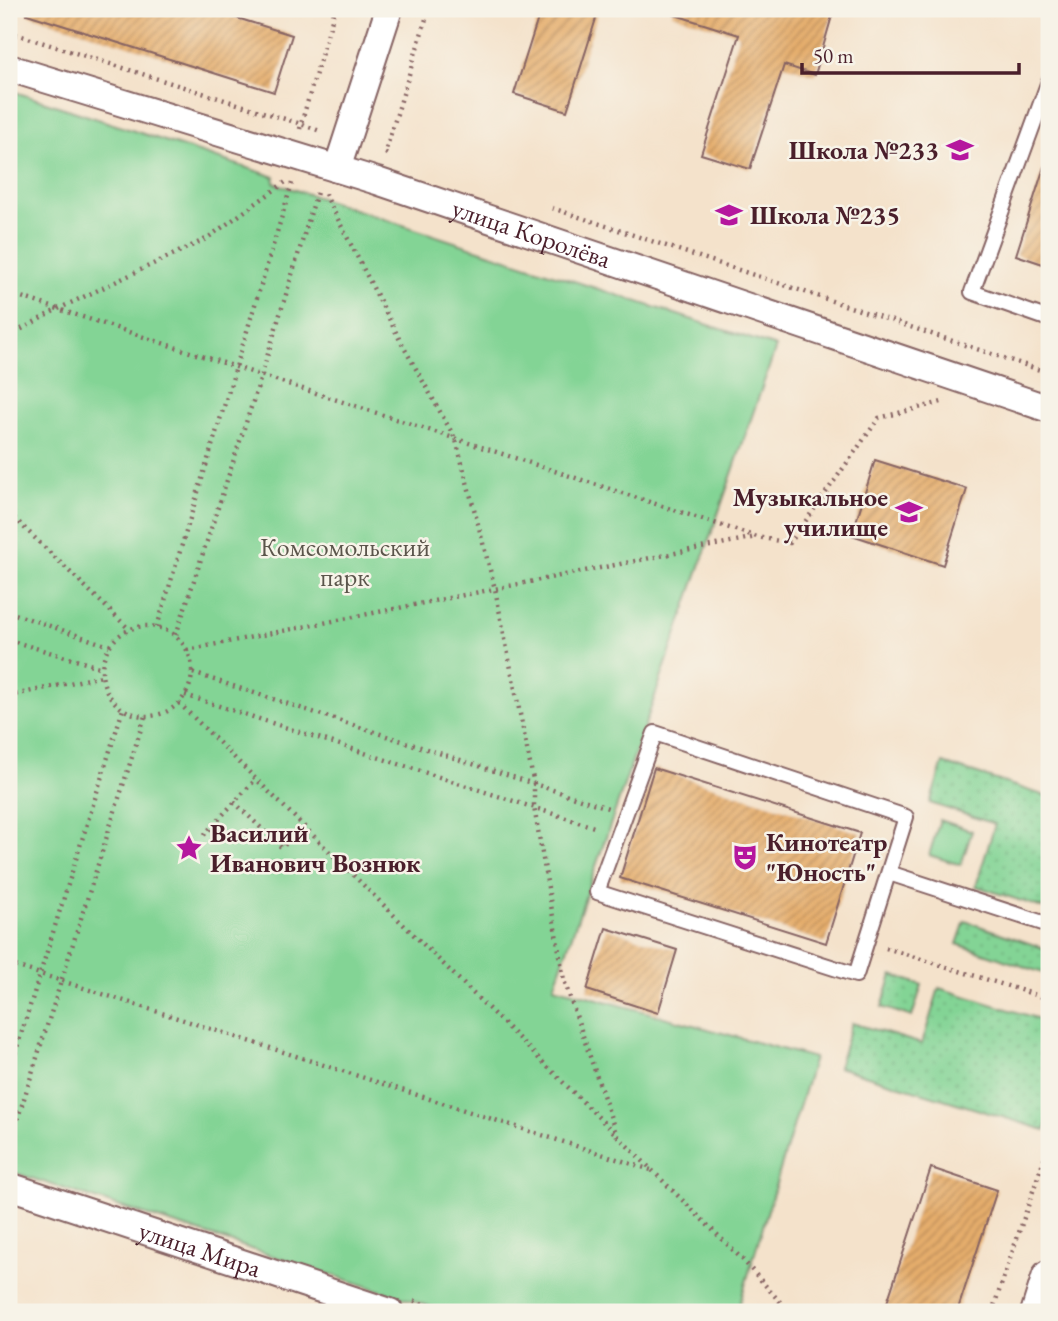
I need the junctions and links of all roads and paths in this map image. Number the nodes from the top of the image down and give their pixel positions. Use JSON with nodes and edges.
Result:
{"nodes":[{"id":1,"x":335,"y":9,"type":"edge"},
{"id":2,"x":389,"y":9,"type":"edge"},
{"id":3,"x":429,"y":9,"type":"edge"},
{"id":4,"x":9,"y":32,"type":"edge"},
{"id":5,"x":9,"y":68,"type":"edge"},
{"id":6,"x":1049,"y":81,"type":"edge"},
{"id":7,"x":398,"y":157,"type":"dead end"},
{"id":8,"x":337,"y":169,"type":"junction"},
{"id":9,"x":541,"y":204,"type":"dead end"},
{"id":10,"x":9,"y":293,"type":"edge"},
{"id":11,"x":58,"y":309,"type":"junction"},
{"id":12,"x":1049,"y":319,"type":"edge"},
{"id":13,"x":9,"y":336,"type":"edge"},
{"id":14,"x":1049,"y":373,"type":"edge"},
{"id":15,"x":261,"y":377,"type":"junction"},
{"id":16,"x":949,"y":401,"type":"dead end"},
{"id":17,"x":1049,"y":409,"type":"edge"},
{"id":18,"x":456,"y":440,"type":"junction"},
{"id":19,"x":9,"y":513,"type":"edge"},
{"id":20,"x":757,"y":537,"type":"junction"},
{"id":21,"x":495,"y":589,"type":"junction"},
{"id":22,"x":9,"y":612,"type":"edge"},
{"id":23,"x":157,"y":626,"type":"junction"},
{"id":24,"x":130,"y":629,"type":"junction"},
{"id":25,"x":176,"y":635,"type":"junction"},
{"id":26,"x":9,"y":639,"type":"edge"},
{"id":27,"x":109,"y":646,"type":"junction"},
{"id":28,"x":187,"y":650,"type":"junction"},
{"id":29,"x":102,"y":668,"type":"junction"},
{"id":30,"x":193,"y":673,"type":"junction"},
{"id":31,"x":102,"y":676,"type":"junction"},
{"id":32,"x":185,"y":695,"type":"junction"},
{"id":33,"x":9,"y":696,"type":"edge"},
{"id":34,"x":178,"y":703,"type":"junction"},
{"id":35,"x":123,"y":709,"type":"junction"},
{"id":36,"x":145,"y":716,"type":"junction"},
{"id":37,"x":256,"y":779,"type":"junction"},
{"id":38,"x":534,"y":784,"type":"junction"},
{"id":39,"x":234,"y":803,"type":"junction"},
{"id":40,"x":534,"y":807,"type":"junction"},
{"id":41,"x":626,"y":814,"type":"junction"},
{"id":42,"x":301,"y":825,"type":"junction"},
{"id":43,"x":204,"y":835,"type":"dead end"},
{"id":44,"x":618,"y":835,"type":"junction"},
{"id":45,"x":889,"y":873,"type":"junction"},
{"id":46,"x":1049,"y":925,"type":"edge"},
{"id":47,"x":867,"y":942,"type":"junction"},
{"id":48,"x":9,"y":964,"type":"edge"},
{"id":49,"x":40,"y":974,"type":"junction"},
{"id":50,"x":60,"y":982,"type":"junction"},
{"id":51,"x":1049,"y":999,"type":"edge"},
{"id":52,"x":9,"y":1073,"type":"edge"},
{"id":53,"x":617,"y":1136,"type":"junction"},
{"id":54,"x":1049,"y":1144,"type":"edge"},
{"id":55,"x":9,"y":1146,"type":"edge"},
{"id":56,"x":652,"y":1170,"type":"junction"},
{"id":57,"x":9,"y":1186,"type":"edge"},
{"id":58,"x":1049,"y":1277,"type":"edge"},
{"id":59,"x":390,"y":1312,"type":"edge"},
{"id":60,"x":789,"y":1312,"type":"edge"},
{"id":61,"x":992,"y":1312,"type":"edge"},
{"id":62,"x":1038,"y":1312,"type":"edge"}],
"edges":[{"from":1,"to":4,"type":"path"},
{"from":2,"to":8,"type":"street"},
{"from":3,"to":7,"type":"path"},
{"from":5,"to":8,"type":"street","name":"улица Королёва"},
{"from":6,"to":12,"type":"lane"},
{"from":8,"to":17,"type":"street","name":"улица Королёва"},
{"from":9,"to":14,"type":"path"},
{"from":10,"to":11,"type":"path"},
{"from":11,"to":13,"type":"path"},
{"from":11,"to":15,"type":"path"},
{"from":11,"to":23,"type":"path"},
{"from":15,"to":18,"type":"path"},
{"from":15,"to":18,"type":"path"},
{"from":15,"to":25,"type":"path"},
{"from":16,"to":20,"type":"path"},
{"from":18,"to":20,"type":"path"},
{"from":18,"to":21,"type":"path"},
{"from":19,"to":24,"type":"path"},
{"from":20,"to":21,"type":"path"},
{"from":21,"to":28,"type":"path"},
{"from":21,"to":38,"type":"path"},
{"from":22,"to":27,"type":"path"},
{"from":23,"to":24,"type":"path"},
{"from":23,"to":25,"type":"path"},
{"from":24,"to":27,"type":"path"},
{"from":25,"to":28,"type":"path"},
{"from":26,"to":29,"type":"path"},
{"from":27,"to":29,"type":"path"},
{"from":28,"to":30,"type":"path"},
{"from":29,"to":31,"type":"path"},
{"from":30,"to":32,"type":"path"},
{"from":30,"to":38,"type":"path"},
{"from":31,"to":33,"type":"path"},
{"from":31,"to":35,"type":"path"},
{"from":32,"to":34,"type":"path"},
{"from":32,"to":40,"type":"path"},
{"from":34,"to":36,"type":"path"},
{"from":34,"to":37,"type":"path"},
{"from":35,"to":36,"type":"path"},
{"from":35,"to":49,"type":"path"},
{"from":36,"to":50,"type":"path"},
{"from":37,"to":39,"type":"path"},
{"from":37,"to":42,"type":"path"},
{"from":38,"to":40,"type":"path"},
{"from":38,"to":41,"type":"path"},
{"from":39,"to":42,"type":"path"},
{"from":39,"to":43,"type":"path"},
{"from":40,"to":44,"type":"path"},
{"from":40,"to":53,"type":"path"},
{"from":41,"to":44,"type":"lane"},
{"from":41,"to":45,"type":"lane"},
{"from":42,"to":53,"type":"path"},
{"from":44,"to":47,"type":"lane"},
{"from":45,"to":46,"type":"lane"},
{"from":45,"to":47,"type":"lane"},
{"from":47,"to":51,"type":"path"},
{"from":48,"to":49,"type":"path"},
{"from":49,"to":50,"type":"path"},
{"from":49,"to":52,"type":"path"},
{"from":50,"to":55,"type":"path"},
{"from":50,"to":56,"type":"path"},
{"from":53,"to":56,"type":"path"},
{"from":54,"to":61,"type":"path"},
{"from":56,"to":60,"type":"path"},
{"from":57,"to":59,"type":"street","name":"улица Мира"},
{"from":58,"to":62,"type":"street"}]}
